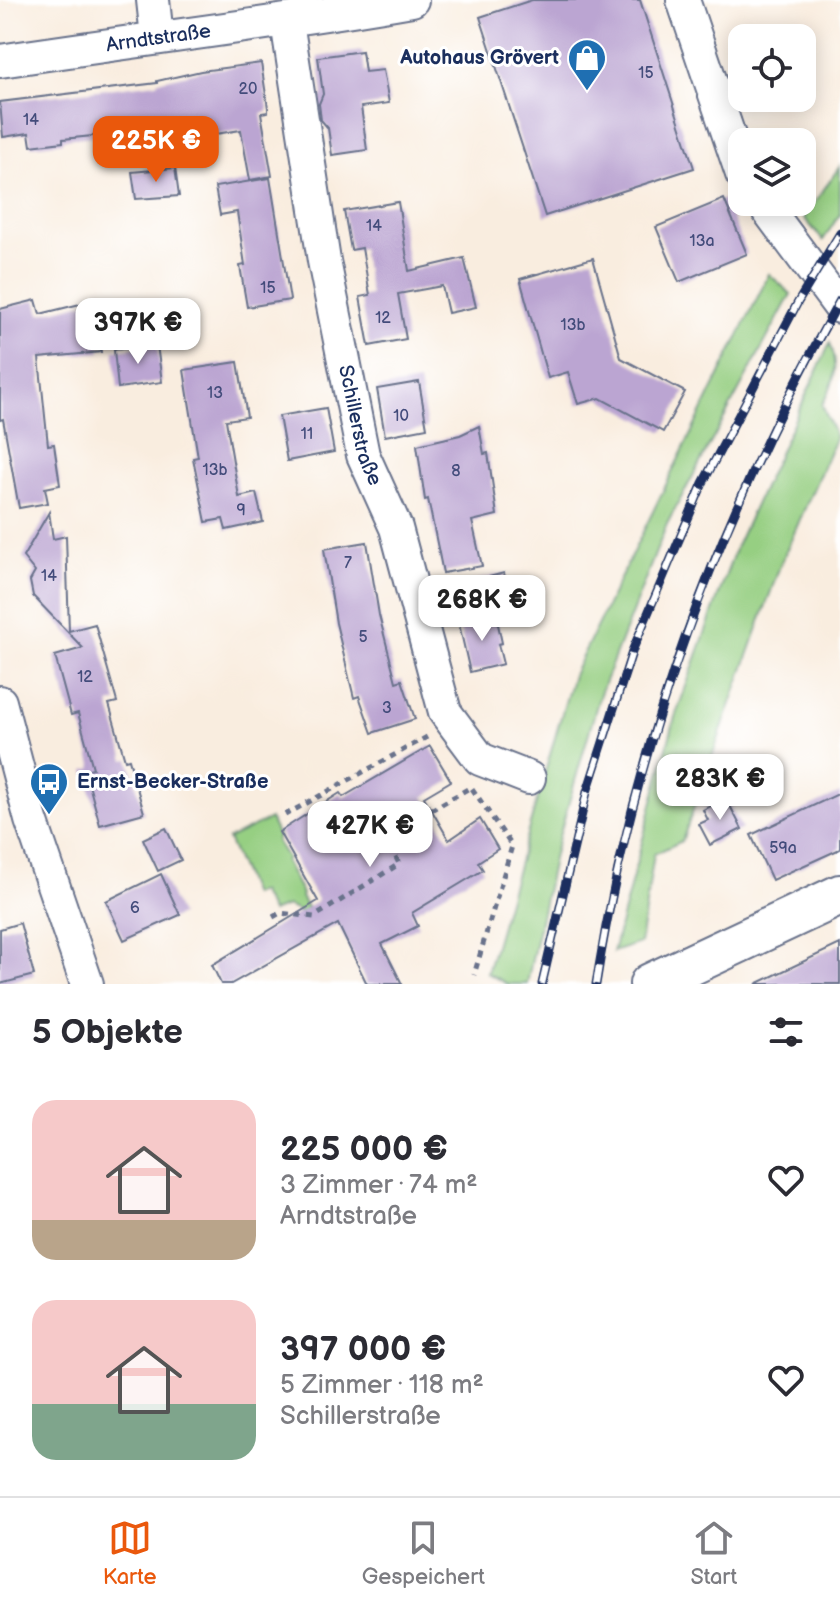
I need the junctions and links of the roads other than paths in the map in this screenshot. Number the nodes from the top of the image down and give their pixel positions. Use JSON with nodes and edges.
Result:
{"nodes":[{"id":1,"x":153,"y":0,"type":"edge"},
{"id":2,"x":412,"y":0,"type":"edge"},
{"id":3,"x":683,"y":0,"type":"edge"},
{"id":4,"x":287,"y":22,"type":"junction"},
{"id":5,"x":157,"y":37,"type":"junction"},
{"id":6,"x":0,"y":61,"type":"edge"},
{"id":7,"x":728,"y":133,"type":"edge"},
{"id":8,"x":772,"y":216,"type":"edge"},
{"id":9,"x":840,"y":307,"type":"edge"},
{"id":10,"x":0,"y":702,"type":"edge"},
{"id":11,"x":529,"y":778,"type":"dead end"},
{"id":12,"x":840,"y":895,"type":"edge"},
{"id":13,"x":658,"y":982,"type":"edge"},
{"id":14,"x":87,"y":984,"type":"edge"}],
"edges":[{"from":1,"to":5,"type":"street"},
{"from":2,"to":4,"type":"street","name":"Arndtstraße"},
{"from":3,"to":7,"type":"street"},
{"from":4,"to":5,"type":"street","name":"Arndtstraße"},
{"from":4,"to":11,"type":"street","name":"Schillerstraße"},
{"from":5,"to":6,"type":"street","name":"Arndtstraße"},
{"from":8,"to":9,"type":"street"},
{"from":10,"to":14,"type":"street"},
{"from":12,"to":13,"type":"main road"}]}
